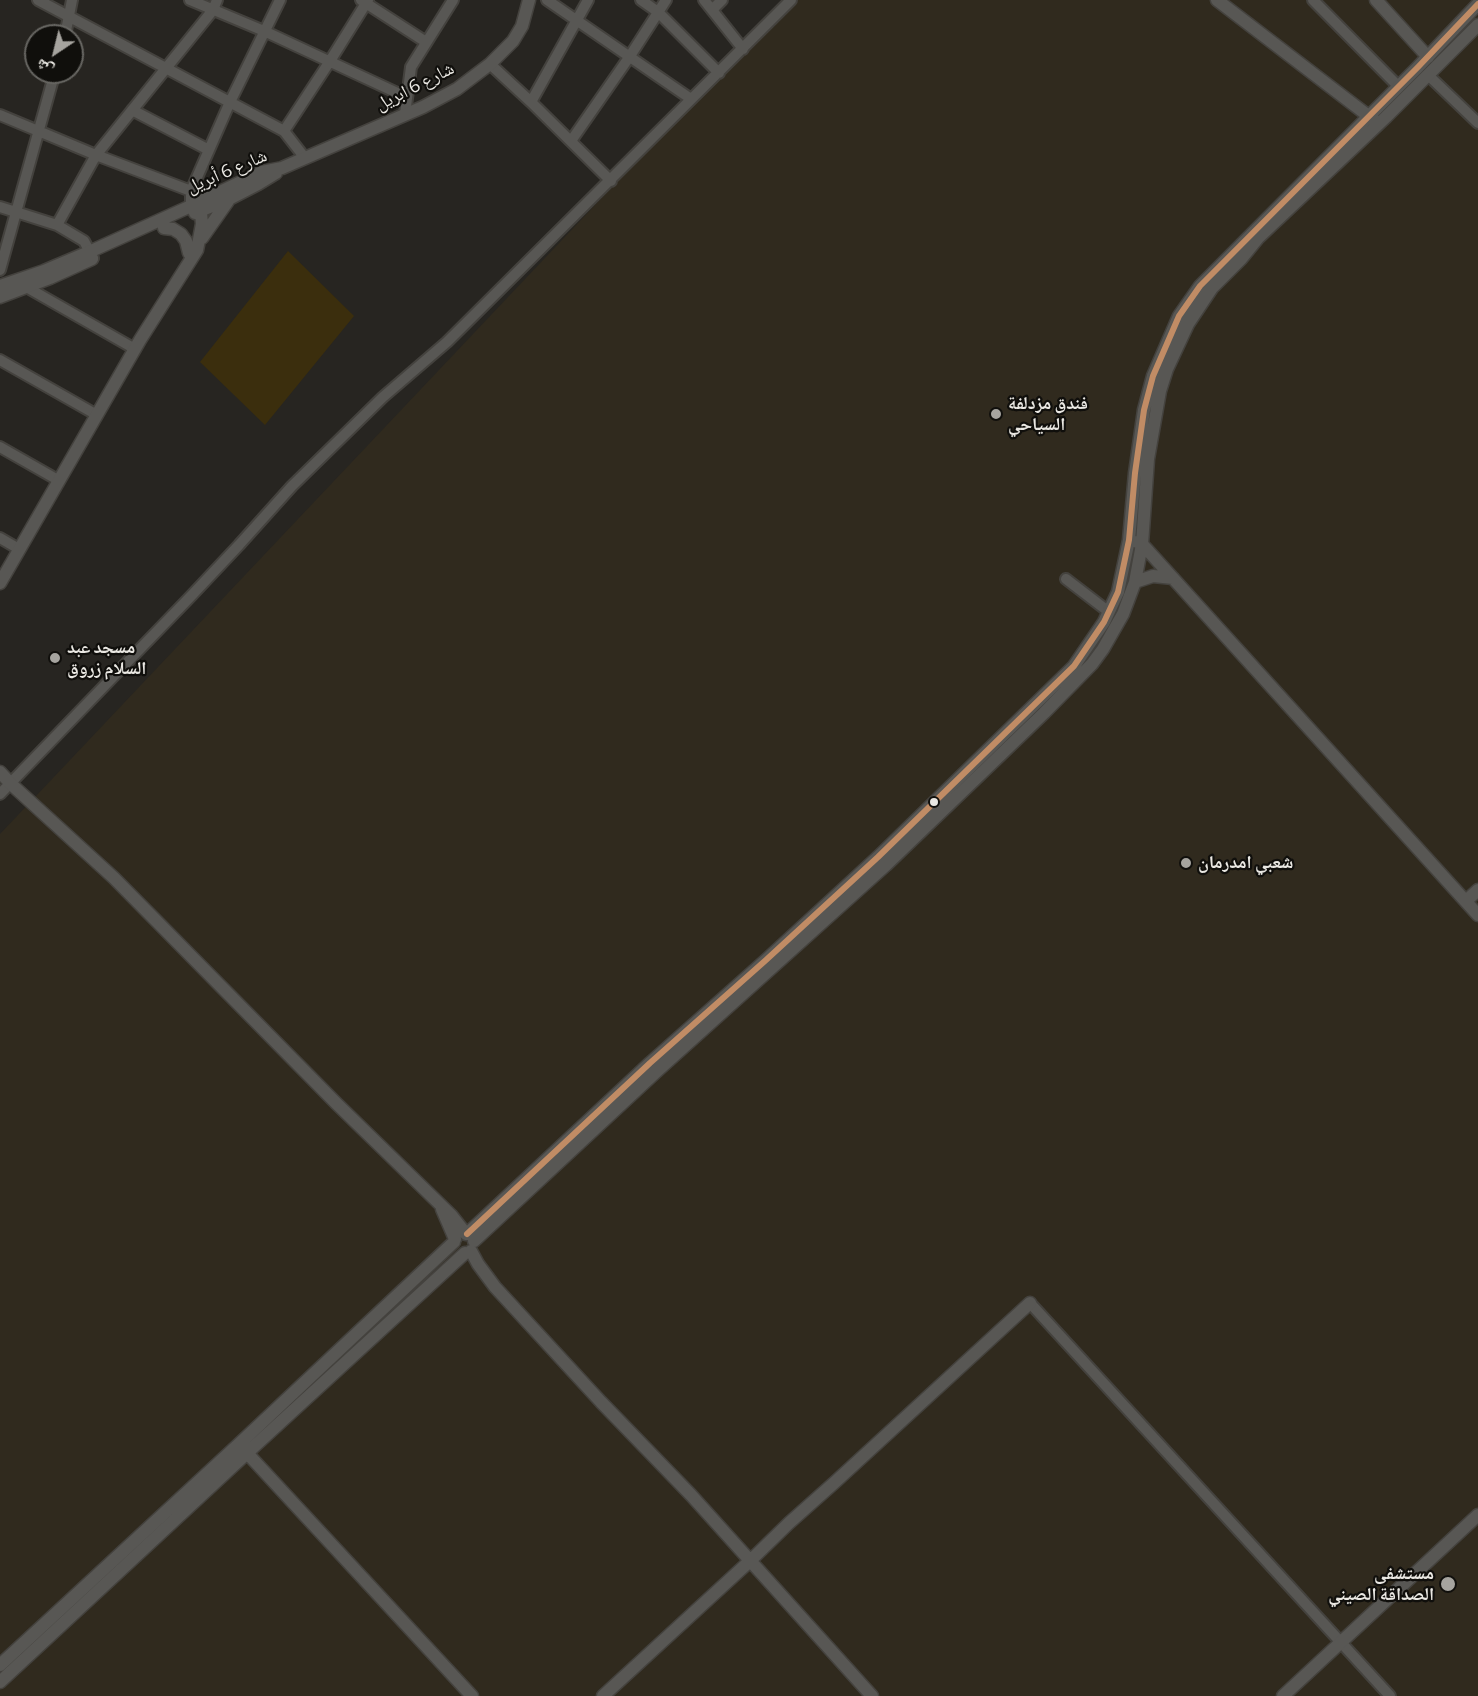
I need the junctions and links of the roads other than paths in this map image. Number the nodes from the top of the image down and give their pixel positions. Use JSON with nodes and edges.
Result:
{"nodes":[{"id":1,"x":38,"y":0,"type":"edge"},
{"id":2,"x":72,"y":0,"type":"edge"},
{"id":3,"x":190,"y":0,"type":"edge"},
{"id":4,"x":280,"y":0,"type":"edge"},
{"id":5,"x":453,"y":0,"type":"edge"},
{"id":6,"x":529,"y":0,"type":"edge"},
{"id":7,"x":547,"y":0,"type":"edge"},
{"id":8,"x":588,"y":0,"type":"edge"},
{"id":9,"x":641,"y":0,"type":"edge"},
{"id":10,"x":666,"y":0,"type":"edge"},
{"id":11,"x":704,"y":0,"type":"edge"},
{"id":12,"x":722,"y":0,"type":"edge"},
{"id":13,"x":791,"y":0,"type":"edge"},
{"id":14,"x":1217,"y":0,"type":"edge"},
{"id":15,"x":1313,"y":0,"type":"edge"},
{"id":16,"x":1376,"y":0,"type":"edge"},
{"id":17,"x":365,"y":1,"type":"edge"},
{"id":18,"x":1478,"y":4,"type":"edge"},
{"id":19,"x":215,"y":5,"type":"edge"},
{"id":20,"x":712,"y":10,"type":"junction"},
{"id":21,"x":658,"y":12,"type":"junction"},
{"id":22,"x":70,"y":16,"type":"junction"},
{"id":23,"x":577,"y":21,"type":"junction"},
{"id":24,"x":68,"y":24,"type":"edge"},
{"id":25,"x":1478,"y":25,"type":"edge"},
{"id":26,"x":264,"y":31,"type":"junction"},
{"id":27,"x":426,"y":42,"type":"junction"},
{"id":28,"x":743,"y":49,"type":"junction"},
{"id":29,"x":630,"y":56,"type":"junction"},
{"id":30,"x":1428,"y":57,"type":"junction"},
{"id":31,"x":330,"y":61,"type":"junction"},
{"id":32,"x":490,"y":64,"type":"junction"},
{"id":33,"x":166,"y":69,"type":"junction"},
{"id":34,"x":719,"y":73,"type":"junction"},
{"id":35,"x":1428,"y":75,"type":"junction"},
{"id":36,"x":52,"y":84,"type":"edge"},
{"id":37,"x":1399,"y":87,"type":"junction"},
{"id":38,"x":406,"y":97,"type":"junction"},
{"id":39,"x":691,"y":99,"type":"junction"},
{"id":40,"x":230,"y":102,"type":"junction"},
{"id":41,"x":531,"y":102,"type":"junction"},
{"id":42,"x":132,"y":110,"type":"junction"},
{"id":43,"x":405,"y":114,"type":"junction"},
{"id":44,"x":0,"y":115,"type":"edge"},
{"id":45,"x":1374,"y":120,"type":"junction"},
{"id":46,"x":1478,"y":123,"type":"edge"},
{"id":47,"x":39,"y":131,"type":"junction"},
{"id":48,"x":284,"y":131,"type":"junction"},
{"id":49,"x":571,"y":141,"type":"junction"},
{"id":50,"x":209,"y":150,"type":"junction"},
{"id":51,"x":96,"y":154,"type":"junction"},
{"id":52,"x":305,"y":158,"type":"junction"},
{"id":53,"x":282,"y":168,"type":"junction"},
{"id":54,"x":611,"y":181,"type":"junction"},
{"id":55,"x":191,"y":190,"type":"junction"},
{"id":56,"x":229,"y":199,"type":"junction"},
{"id":57,"x":0,"y":207,"type":"edge"},
{"id":58,"x":197,"y":208,"type":"junction"},
{"id":59,"x":16,"y":211,"type":"junction"},
{"id":60,"x":57,"y":225,"type":"junction"},
{"id":61,"x":164,"y":228,"type":"junction"},
{"id":62,"x":200,"y":241,"type":"junction"},
{"id":63,"x":189,"y":253,"type":"junction"},
{"id":64,"x":91,"y":255,"type":"junction"},
{"id":65,"x":1237,"y":255,"type":"junction"},
{"id":66,"x":186,"y":266,"type":"junction"},
{"id":67,"x":0,"y":270,"type":"edge"},
{"id":68,"x":0,"y":286,"type":"edge"},
{"id":69,"x":28,"y":288,"type":"junction"},
{"id":70,"x":0,"y":297,"type":"edge"},
{"id":71,"x":135,"y":350,"type":"junction"},
{"id":72,"x":0,"y":360,"type":"edge"},
{"id":73,"x":97,"y":415,"type":"junction"},
{"id":74,"x":0,"y":447,"type":"edge"},
{"id":75,"x":58,"y":480,"type":"junction"},
{"id":76,"x":0,"y":538,"type":"edge"},
{"id":77,"x":1129,"y":540,"type":"junction"},
{"id":78,"x":1142,"y":543,"type":"junction"},
{"id":79,"x":19,"y":549,"type":"junction"},
{"id":80,"x":1173,"y":578,"type":"junction"},
{"id":81,"x":1066,"y":579,"type":"dead end"},
{"id":82,"x":1135,"y":582,"type":"junction"},
{"id":83,"x":0,"y":583,"type":"edge"},
{"id":84,"x":1109,"y":612,"type":"junction"},
{"id":85,"x":0,"y":772,"type":"edge"},
{"id":86,"x":11,"y":784,"type":"junction"},
{"id":87,"x":0,"y":794,"type":"edge"},
{"id":88,"x":916,"y":828,"type":"junction"},
{"id":89,"x":1478,"y":890,"type":"edge"},
{"id":90,"x":1466,"y":901,"type":"junction"},
{"id":91,"x":1478,"y":915,"type":"edge"},
{"id":92,"x":465,"y":1242,"type":"junction"},
{"id":93,"x":1030,"y":1303,"type":"joint"},
{"id":94,"x":247,"y":1453,"type":"junction"},
{"id":95,"x":1478,"y":1515,"type":"edge"},
{"id":96,"x":751,"y":1560,"type":"junction"},
{"id":97,"x":1341,"y":1642,"type":"junction"},
{"id":98,"x":0,"y":1665,"type":"edge"},
{"id":99,"x":0,"y":1682,"type":"edge"},
{"id":100,"x":472,"y":1696,"type":"edge"},
{"id":101,"x":603,"y":1696,"type":"edge"},
{"id":102,"x":872,"y":1696,"type":"edge"},
{"id":103,"x":1283,"y":1696,"type":"edge"},
{"id":104,"x":1390,"y":1696,"type":"edge"}],
"edges":[{"from":1,"to":22,"type":"street"},
{"from":2,"to":22,"type":"street"},
{"from":3,"to":19,"type":"street"},
{"from":4,"to":26,"type":"street"},
{"from":5,"to":27,"type":"street"},
{"from":6,"to":32,"type":"street","name":"شارع 6 ابريل"},
{"from":7,"to":23,"type":"street"},
{"from":8,"to":23,"type":"street"},
{"from":9,"to":21,"type":"street"},
{"from":10,"to":21,"type":"street"},
{"from":11,"to":20,"type":"street"},
{"from":12,"to":20,"type":"street"},
{"from":13,"to":28,"type":"street"},
{"from":14,"to":45,"type":"street"},
{"from":15,"to":37,"type":"street"},
{"from":16,"to":30,"type":"street"},
{"from":17,"to":27,"type":"street"},
{"from":17,"to":31,"type":"street"},
{"from":18,"to":30,"type":"street"},
{"from":19,"to":26,"type":"street"},
{"from":19,"to":33,"type":"street"},
{"from":20,"to":28,"type":"street"},
{"from":21,"to":29,"type":"street"},
{"from":21,"to":34,"type":"street"},
{"from":22,"to":24,"type":"street"},
{"from":22,"to":33,"type":"street"},
{"from":23,"to":29,"type":"street"},
{"from":23,"to":41,"type":"street"},
{"from":25,"to":35,"type":"street"},
{"from":26,"to":31,"type":"street"},
{"from":26,"to":40,"type":"street"},
{"from":27,"to":38,"type":"street"},
{"from":28,"to":34,"type":"street"},
{"from":29,"to":39,"type":"street"},
{"from":29,"to":49,"type":"street"},
{"from":30,"to":37,"type":"street"},
{"from":31,"to":38,"type":"street"},
{"from":31,"to":48,"type":"street"},
{"from":32,"to":41,"type":"street"},
{"from":32,"to":43,"type":"street","name":"شارع 6 ابريل"},
{"from":33,"to":40,"type":"street"},
{"from":33,"to":42,"type":"street"},
{"from":34,"to":39,"type":"street"},
{"from":35,"to":45,"type":"street"},
{"from":35,"to":46,"type":"street"},
{"from":36,"to":47,"type":"street"},
{"from":37,"to":45,"type":"street"},
{"from":38,"to":43,"type":"street"},
{"from":39,"to":54,"type":"street"},
{"from":40,"to":48,"type":"street"},
{"from":40,"to":50,"type":"street"},
{"from":41,"to":49,"type":"street"},
{"from":42,"to":50,"type":"street"},
{"from":42,"to":51,"type":"street"},
{"from":43,"to":52,"type":"street","name":"شارع 6 ابريل"},
{"from":44,"to":47,"type":"street"},
{"from":45,"to":65,"type":"street"},
{"from":47,"to":51,"type":"street"},
{"from":47,"to":59,"type":"street"},
{"from":48,"to":52,"type":"street"},
{"from":49,"to":54,"type":"street"},
{"from":50,"to":55,"type":"street"},
{"from":51,"to":55,"type":"street"},
{"from":51,"to":60,"type":"street"},
{"from":52,"to":53,"type":"street","name":"شارع 6 ابريل"},
{"from":53,"to":56,"type":"street","name":"شارع 6 أبريل"},
{"from":53,"to":58,"type":"street","name":"شارع 6 أبريل"},
{"from":54,"to":86,"type":"street"},
{"from":55,"to":58,"type":"street"},
{"from":56,"to":58,"type":"street","name":"شارع 6 أبريل"},
{"from":56,"to":62,"type":"street"},
{"from":57,"to":59,"type":"street"},
{"from":58,"to":61,"type":"street","name":"شارع 6 أبريل"},
{"from":58,"to":62,"type":"street"},
{"from":58,"to":63,"type":"street"},
{"from":58,"to":64,"type":"street","name":"شارع 6 أبريل"},
{"from":59,"to":60,"type":"street"},
{"from":59,"to":67,"type":"street"},
{"from":60,"to":64,"type":"street"},
{"from":61,"to":63,"type":"street"},
{"from":61,"to":64,"type":"street","name":"شارع 6 أبريل"},
{"from":62,"to":66,"type":"street"},
{"from":63,"to":66,"type":"street"},
{"from":64,"to":68,"type":"street","name":"شارع 6 أبريل"},
{"from":64,"to":69,"type":"street","name":"شارع 6 أبريل"},
{"from":65,"to":77,"type":"street"},
{"from":65,"to":78,"type":"street"},
{"from":66,"to":71,"type":"street"},
{"from":69,"to":70,"type":"street","name":"شارع 6 أبريل"},
{"from":69,"to":71,"type":"street"},
{"from":71,"to":73,"type":"street"},
{"from":72,"to":73,"type":"street"},
{"from":73,"to":75,"type":"street"},
{"from":74,"to":75,"type":"street"},
{"from":75,"to":79,"type":"street"},
{"from":76,"to":79,"type":"street"},
{"from":77,"to":78,"type":"street"},
{"from":77,"to":84,"type":"street"},
{"from":78,"to":80,"type":"street"},
{"from":78,"to":82,"type":"street"},
{"from":79,"to":83,"type":"street"},
{"from":80,"to":82,"type":"street"},
{"from":80,"to":90,"type":"street"},
{"from":81,"to":84,"type":"street"},
{"from":82,"to":88,"type":"street"},
{"from":84,"to":88,"type":"street"},
{"from":85,"to":86,"type":"street"},
{"from":86,"to":87,"type":"street"},
{"from":86,"to":92,"type":"street"},
{"from":88,"to":92,"type":"street"},
{"from":89,"to":90,"type":"street"},
{"from":90,"to":91,"type":"street"},
{"from":92,"to":94,"type":"street"},
{"from":92,"to":96,"type":"street"},
{"from":92,"to":98,"type":"street"},
{"from":93,"to":96,"type":"street"},
{"from":93,"to":97,"type":"street"},
{"from":94,"to":99,"type":"street"},
{"from":94,"to":100,"type":"street"},
{"from":95,"to":97,"type":"street"},
{"from":96,"to":101,"type":"street"},
{"from":96,"to":102,"type":"street"},
{"from":97,"to":103,"type":"street"},
{"from":97,"to":104,"type":"street"}]}
